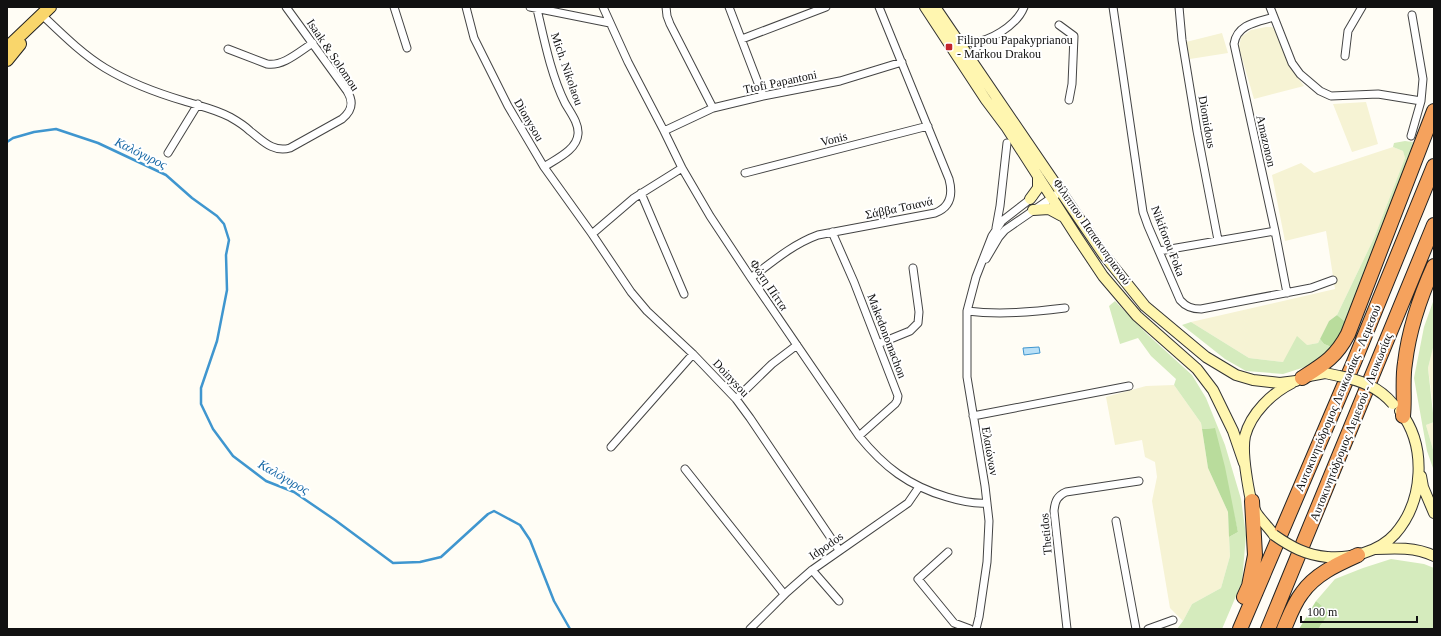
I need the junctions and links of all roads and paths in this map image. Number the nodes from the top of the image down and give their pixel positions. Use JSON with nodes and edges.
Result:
{"nodes":[{"id":1,"x":286,"y":7,"type":"edge"},
{"id":2,"x":394,"y":7,"type":"edge"},
{"id":3,"x":466,"y":7,"type":"edge"},
{"id":4,"x":603,"y":7,"type":"edge"},
{"id":5,"x":666,"y":7,"type":"edge"},
{"id":6,"x":728,"y":7,"type":"edge"},
{"id":7,"x":826,"y":7,"type":"edge"},
{"id":8,"x":879,"y":7,"type":"edge"},
{"id":9,"x":925,"y":7,"type":"edge"},
{"id":10,"x":935,"y":7,"type":"edge"},
{"id":11,"x":1024,"y":7,"type":"edge"},
{"id":12,"x":1113,"y":7,"type":"edge"},
{"id":13,"x":1179,"y":7,"type":"edge"},
{"id":14,"x":1270,"y":7,"type":"edge"},
{"id":15,"x":1362,"y":7,"type":"edge"},
{"id":16,"x":533,"y":8,"type":"edge"},
{"id":17,"x":44,"y":14,"type":"edge"},
{"id":18,"x":1412,"y":14,"type":"dead end"},
{"id":19,"x":1274,"y":17,"type":"junction"},
{"id":20,"x":610,"y":23,"type":"junction"},
{"id":21,"x":1059,"y":25,"type":"dead end"},
{"id":22,"x":955,"y":36,"type":"junction"},
{"id":23,"x":742,"y":39,"type":"junction"},
{"id":24,"x":986,"y":39,"type":"junction"},
{"id":25,"x":312,"y":43,"type":"junction"},
{"id":26,"x":7,"y":48,"type":"edge"},
{"id":27,"x":407,"y":48,"type":"dead end"},
{"id":28,"x":228,"y":49,"type":"dead end"},
{"id":29,"x":1345,"y":56,"type":"dead end"},
{"id":30,"x":7,"y":60,"type":"edge"},
{"id":31,"x":902,"y":62,"type":"junction"},
{"id":32,"x":973,"y":63,"type":"junction"},
{"id":33,"x":763,"y":96,"type":"junction"},
{"id":34,"x":1069,"y":100,"type":"dead end"},
{"id":35,"x":1421,"y":101,"type":"junction"},
{"id":36,"x":198,"y":104,"type":"junction"},
{"id":37,"x":713,"y":108,"type":"junction"},
{"id":38,"x":1434,"y":110,"type":"edge"},
{"id":39,"x":1434,"y":120,"type":"edge"},
{"id":40,"x":928,"y":126,"type":"junction"},
{"id":41,"x":664,"y":131,"type":"junction"},
{"id":42,"x":1416,"y":140,"type":"junction"},
{"id":43,"x":1007,"y":143,"type":"dead end"},
{"id":44,"x":168,"y":153,"type":"dead end"},
{"id":45,"x":1434,"y":166,"type":"edge"},
{"id":46,"x":544,"y":168,"type":"junction"},
{"id":47,"x":682,"y":168,"type":"junction"},
{"id":48,"x":745,"y":173,"type":"dead end"},
{"id":49,"x":1038,"y":176,"type":"junction"},
{"id":50,"x":1049,"y":185,"type":"junction"},
{"id":51,"x":641,"y":193,"type":"junction"},
{"id":52,"x":1056,"y":195,"type":"junction"},
{"id":53,"x":1030,"y":199,"type":"junction"},
{"id":54,"x":1033,"y":210,"type":"junction"},
{"id":55,"x":1065,"y":219,"type":"junction"},
{"id":56,"x":1434,"y":225,"type":"edge"},
{"id":57,"x":996,"y":228,"type":"junction"},
{"id":58,"x":1275,"y":230,"type":"junction"},
{"id":59,"x":832,"y":232,"type":"junction"},
{"id":60,"x":592,"y":234,"type":"junction"},
{"id":61,"x":1218,"y":240,"type":"junction"},
{"id":62,"x":1159,"y":251,"type":"junction"},
{"id":63,"x":1434,"y":266,"type":"edge"},
{"id":64,"x":913,"y":268,"type":"dead end"},
{"id":65,"x":976,"y":277,"type":"junction"},
{"id":66,"x":751,"y":278,"type":"junction"},
{"id":67,"x":1333,"y":280,"type":"dead end"},
{"id":68,"x":1287,"y":293,"type":"junction"},
{"id":69,"x":684,"y":294,"type":"dead end"},
{"id":70,"x":1065,"y":308,"type":"dead end"},
{"id":71,"x":967,"y":311,"type":"junction"},
{"id":72,"x":878,"y":344,"type":"junction"},
{"id":73,"x":797,"y":346,"type":"junction"},
{"id":74,"x":693,"y":354,"type":"junction"},
{"id":75,"x":1299,"y":379,"type":"junction"},
{"id":76,"x":1129,"y":386,"type":"dead end"},
{"id":77,"x":736,"y":399,"type":"junction"},
{"id":78,"x":973,"y":416,"type":"junction"},
{"id":79,"x":1403,"y":416,"type":"junction"},
{"id":80,"x":859,"y":436,"type":"junction"},
{"id":81,"x":611,"y":447,"type":"dead end"},
{"id":82,"x":1418,"y":460,"type":"junction"},
{"id":83,"x":1244,"y":463,"type":"junction"},
{"id":84,"x":685,"y":469,"type":"dead end"},
{"id":85,"x":1139,"y":481,"type":"dead end"},
{"id":86,"x":919,"y":487,"type":"junction"},
{"id":87,"x":1252,"y":501,"type":"junction"},
{"id":88,"x":987,"y":503,"type":"junction"},
{"id":89,"x":1434,"y":513,"type":"edge"},
{"id":90,"x":1116,"y":521,"type":"dead end"},
{"id":91,"x":1375,"y":549,"type":"junction"},
{"id":92,"x":838,"y":550,"type":"junction"},
{"id":93,"x":948,"y":552,"type":"dead end"},
{"id":94,"x":1358,"y":554,"type":"junction"},
{"id":95,"x":1434,"y":556,"type":"edge"},
{"id":96,"x":812,"y":570,"type":"junction"},
{"id":97,"x":784,"y":594,"type":"junction"},
{"id":98,"x":839,"y":601,"type":"dead end"},
{"id":99,"x":1173,"y":620,"type":"dead end"},
{"id":100,"x":750,"y":629,"type":"edge"},
{"id":101,"x":970,"y":629,"type":"edge"},
{"id":102,"x":976,"y":629,"type":"edge"},
{"id":103,"x":1067,"y":629,"type":"edge"},
{"id":104,"x":1136,"y":629,"type":"edge"},
{"id":105,"x":1148,"y":629,"type":"edge"},
{"id":106,"x":1230,"y":629,"type":"edge"},
{"id":107,"x":1240,"y":629,"type":"edge"},
{"id":108,"x":1268,"y":629,"type":"edge"},
{"id":109,"x":1284,"y":629,"type":"edge"}],
"edges":[{"from":1,"to":25,"type":"street","name":"Isaak & Solomou"},
{"from":2,"to":27,"type":"street"},
{"from":3,"to":46,"type":"street","name":"Dionysou"},
{"from":4,"to":20,"type":"street","name":"Φώτη Πίττα"},
{"from":5,"to":37,"type":"street"},
{"from":6,"to":23,"type":"street"},
{"from":7,"to":23,"type":"street"},
{"from":8,"to":31,"type":"street","name":"Σάββα Τσιανά"},
{"from":9,"to":49,"type":"main road","name":"Φίλιππου Παπακυπριανού"},
{"from":10,"to":22,"type":"main road","name":"Φίλιππου Παπακυπριανού"},
{"from":11,"to":24,"type":"street"},
{"from":12,"to":62,"type":"street","name":"Nikiforou Foka"},
{"from":13,"to":61,"type":"street","name":"Diomidous"},
{"from":14,"to":19,"type":"street"},
{"from":15,"to":29,"type":"street"},
{"from":16,"to":20,"type":"street"},
{"from":16,"to":46,"type":"street","name":"Mich. Nikolaou"},
{"from":17,"to":26,"type":"main road"},
{"from":17,"to":30,"type":"main road"},
{"from":17,"to":36,"type":"street","name":"Isaak & Solomou"},
{"from":18,"to":35,"type":"street"},
{"from":19,"to":35,"type":"street"},
{"from":19,"to":58,"type":"street","name":"Amazonon"},
{"from":20,"to":41,"type":"street","name":"Φώτη Πίττα"},
{"from":21,"to":34,"type":"street"},
{"from":22,"to":24,"type":"street"},
{"from":22,"to":32,"type":"main road","name":"Φίλιππου Παπακυπριανού"},
{"from":23,"to":33,"type":"street"},
{"from":24,"to":32,"type":"street"},
{"from":25,"to":28,"type":"street"},
{"from":25,"to":36,"type":"street","name":"Isaak & Solomou"},
{"from":31,"to":33,"type":"street","name":"Ttofi Papantoni"},
{"from":31,"to":40,"type":"street","name":"Σάββα Τσιανά"},
{"from":32,"to":50,"type":"main road","name":"Φίλιππου Παπακυπριανού"},
{"from":33,"to":37,"type":"street","name":"Ttofi Papantoni"},
{"from":35,"to":42,"type":"street"},
{"from":36,"to":44,"type":"street"},
{"from":37,"to":41,"type":"street","name":"Ttofi Papantoni"},
{"from":38,"to":42,"type":"highway"},
{"from":39,"to":42,"type":"highway"},
{"from":40,"to":48,"type":"street","name":"Vonis"},
{"from":40,"to":59,"type":"street","name":"Σάββα Τσιανά"},
{"from":41,"to":47,"type":"street","name":"Φώτη Πίττα"},
{"from":42,"to":75,"type":"highway"},
{"from":43,"to":57,"type":"street"},
{"from":45,"to":107,"type":"highway","name":"Αυτοκινητόδρομος Λευκωσίας - Λεμεσού"},
{"from":46,"to":60,"type":"street","name":"Dionysou"},
{"from":47,"to":51,"type":"street"},
{"from":47,"to":66,"type":"street","name":"Φώτη Πίττα"},
{"from":49,"to":50,"type":"main road","name":"Φίλιππου Παπακυπριανού"},
{"from":49,"to":53,"type":"main road"},
{"from":50,"to":52,"type":"main road","name":"Φίλιππου Παπακυπριανού"},
{"from":50,"to":53,"type":"street","name":"Ελαιώνων"},
{"from":51,"to":60,"type":"street"},
{"from":51,"to":69,"type":"street"},
{"from":52,"to":54,"type":"street","name":"Ελαιώνων"},
{"from":52,"to":55,"type":"main road","name":"Φίλιππου Παπακυπριανού"},
{"from":52,"to":75,"type":"main road","name":"Φίλιππου Παπακυπριανού"},
{"from":53,"to":57,"type":"street","name":"Ελαιώνων"},
{"from":54,"to":55,"type":"main road"},
{"from":54,"to":65,"type":"street","name":"Ελαιώνων"},
{"from":55,"to":83,"type":"main road","name":"Φίλιππου Παπακυπριανού"},
{"from":56,"to":108,"type":"highway","name":"Αυτοκινητόδρομος Λεμεσού - Λευκωσίας"},
{"from":57,"to":65,"type":"street","name":"Ελαιώνων"},
{"from":58,"to":61,"type":"street"},
{"from":58,"to":68,"type":"street","name":"Amazonon"},
{"from":59,"to":66,"type":"street","name":"Σάββα Τσιανά"},
{"from":59,"to":72,"type":"street","name":"Makedonomachon"},
{"from":60,"to":74,"type":"street","name":"Doinysou"},
{"from":61,"to":62,"type":"street"},
{"from":62,"to":68,"type":"street","name":"Nikiforou Foka"},
{"from":63,"to":79,"type":"highway"},
{"from":64,"to":72,"type":"street"},
{"from":65,"to":71,"type":"street","name":"Ελαιώνων"},
{"from":66,"to":73,"type":"street","name":"Φώτη Πίττα"},
{"from":67,"to":68,"type":"street","name":"Nikiforou Foka"},
{"from":70,"to":71,"type":"street"},
{"from":71,"to":78,"type":"street","name":"Ελαιώνων"},
{"from":72,"to":80,"type":"street","name":"Makedonomachon"},
{"from":73,"to":77,"type":"street"},
{"from":73,"to":80,"type":"street","name":"Φώτη Πίττα"},
{"from":74,"to":77,"type":"street","name":"Doinysou"},
{"from":74,"to":81,"type":"street"},
{"from":75,"to":79,"type":"main road","bridge":true},
{"from":75,"to":83,"type":"main road"},
{"from":76,"to":78,"type":"street"},
{"from":77,"to":92,"type":"street","name":"Doinysou"},
{"from":78,"to":88,"type":"street","name":"Ελαιώνων"},
{"from":79,"to":82,"type":"main road"},
{"from":80,"to":86,"type":"street","name":"Φώτη Πίττα"},
{"from":82,"to":89,"type":"main road"},
{"from":82,"to":91,"type":"main road"},
{"from":83,"to":87,"type":"main road"},
{"from":84,"to":97,"type":"street"},
{"from":85,"to":103,"type":"street","name":"Thetidos"},
{"from":86,"to":88,"type":"street","name":"Φώτη Πίττα"},
{"from":86,"to":92,"type":"street","name":"Idpodos"},
{"from":87,"to":94,"type":"main road","bridge":true},
{"from":87,"to":106,"type":"highway"},
{"from":88,"to":102,"type":"street","name":"Ελαιώνων"},
{"from":90,"to":104,"type":"street"},
{"from":91,"to":94,"type":"main road"},
{"from":91,"to":95,"type":"main road"},
{"from":92,"to":96,"type":"street","name":"Idpodos"},
{"from":93,"to":101,"type":"street"},
{"from":94,"to":109,"type":"highway"},
{"from":96,"to":97,"type":"street","name":"Idpodos"},
{"from":96,"to":98,"type":"street"},
{"from":97,"to":100,"type":"street","name":"Idpodos"},
{"from":99,"to":105,"type":"street"}]}
